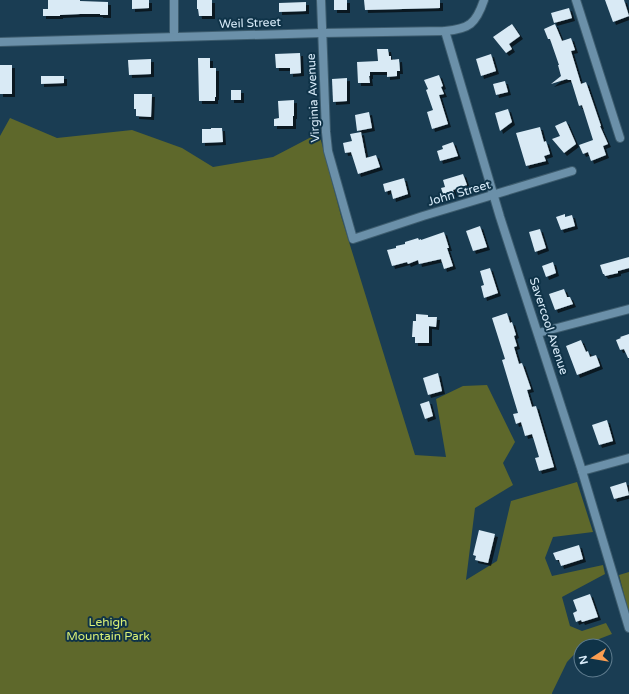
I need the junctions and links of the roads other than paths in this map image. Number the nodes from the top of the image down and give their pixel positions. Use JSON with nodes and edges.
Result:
{"nodes":[{"id":1,"x":174,"y":0,"type":"edge"},
{"id":2,"x":321,"y":0,"type":"edge"},
{"id":3,"x":484,"y":0,"type":"edge"},
{"id":4,"x":576,"y":0,"type":"edge"},
{"id":5,"x":444,"y":31,"type":"junction"},
{"id":6,"x":322,"y":33,"type":"junction"},
{"id":7,"x":174,"y":36,"type":"junction"},
{"id":8,"x":0,"y":42,"type":"edge"},
{"id":9,"x":620,"y":138,"type":"dead end"},
{"id":10,"x":572,"y":171,"type":"dead end"},
{"id":11,"x":494,"y":195,"type":"junction"},
{"id":12,"x":353,"y":239,"type":"joint"},
{"id":13,"x":629,"y":309,"type":"edge"},
{"id":14,"x":538,"y":333,"type":"junction"},
{"id":15,"x":629,"y":458,"type":"edge"},
{"id":16,"x":582,"y":471,"type":"junction"},
{"id":17,"x":629,"y":628,"type":"edge"}],
"edges":[{"from":1,"to":7,"type":"street"},
{"from":2,"to":6,"type":"street","name":"Virginia Avenue"},
{"from":3,"to":5,"type":"street","name":"Weil Street"},
{"from":4,"to":9,"type":"street"},
{"from":5,"to":6,"type":"street","name":"Weil Street"},
{"from":5,"to":11,"type":"street","name":"Savercool Avenue"},
{"from":6,"to":7,"type":"street","name":"Weil Street"},
{"from":6,"to":12,"type":"street","name":"Virginia Avenue"},
{"from":7,"to":8,"type":"street","name":"Weil Street"},
{"from":10,"to":11,"type":"street","name":"John Street"},
{"from":11,"to":12,"type":"street","name":"John Street"},
{"from":11,"to":14,"type":"street","name":"Savercool Avenue"},
{"from":13,"to":14,"type":"street"},
{"from":14,"to":16,"type":"street","name":"Savercool Avenue"},
{"from":15,"to":16,"type":"street"},
{"from":16,"to":17,"type":"street","name":"Savercool Avenue"}]}
